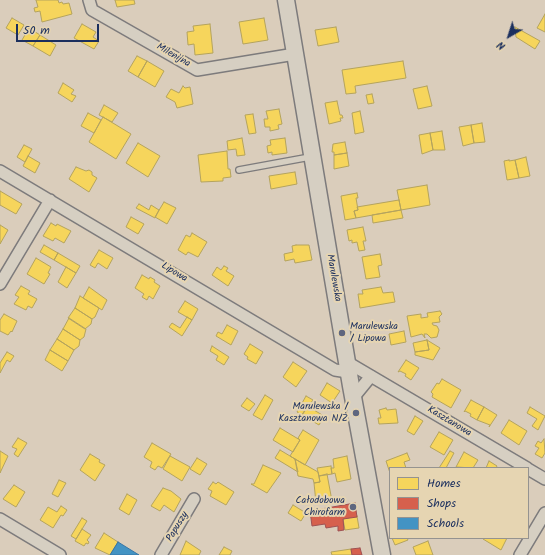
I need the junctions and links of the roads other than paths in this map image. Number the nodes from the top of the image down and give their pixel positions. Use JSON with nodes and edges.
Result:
{"nodes":[{"id":1,"x":89,"y":0,"type":"edge"},
{"id":2,"x":286,"y":0,"type":"edge"},
{"id":3,"x":295,"y":54,"type":"junction"},
{"id":4,"x":313,"y":156,"type":"junction"},
{"id":5,"x":239,"y":170,"type":"dead end"},
{"id":6,"x":0,"y":171,"type":"edge"},
{"id":7,"x":50,"y":200,"type":"junction"},
{"id":8,"x":0,"y":284,"type":"edge"},
{"id":9,"x":348,"y":367,"type":"junction"},
{"id":10,"x":371,"y":376,"type":"junction"},
{"id":11,"x":353,"y":398,"type":"junction"},
{"id":12,"x":525,"y":467,"type":"edge"},
{"id":13,"x":529,"y":469,"type":"edge"},
{"id":14,"x":545,"y":479,"type":"edge"},
{"id":15,"x":194,"y":499,"type":"dead end"},
{"id":16,"x":545,"y":513,"type":"edge"},
{"id":17,"x":0,"y":519,"type":"edge"},
{"id":18,"x":60,"y":555,"type":"edge"},
{"id":19,"x":161,"y":555,"type":"edge"},
{"id":20,"x":382,"y":555,"type":"edge"},
{"id":21,"x":520,"y":555,"type":"edge"}],
"edges":[{"from":1,"to":3,"type":"street","name":"Milenijna"},
{"from":2,"to":3,"type":"street","name":"Marulewska"},
{"from":3,"to":4,"type":"street","name":"Marulewska"},
{"from":4,"to":5,"type":"lane"},
{"from":4,"to":9,"type":"street","name":"Marulewska"},
{"from":6,"to":7,"type":"street","name":"Lipowa"},
{"from":7,"to":8,"type":"street"},
{"from":7,"to":9,"type":"street","name":"Lipowa"},
{"from":9,"to":10,"type":"street","name":"Kasztanowa"},
{"from":9,"to":11,"type":"street","name":"Marulewska"},
{"from":10,"to":11,"type":"street"},
{"from":10,"to":12,"type":"street","name":"Kasztanowa"},
{"from":11,"to":20,"type":"street","name":"Marulewska"},
{"from":13,"to":14,"type":"street","name":"Kasztanowa"},
{"from":15,"to":19,"type":"street","name":"Papuszy"},
{"from":16,"to":21,"type":"street"},
{"from":17,"to":18,"type":"street"}]}
